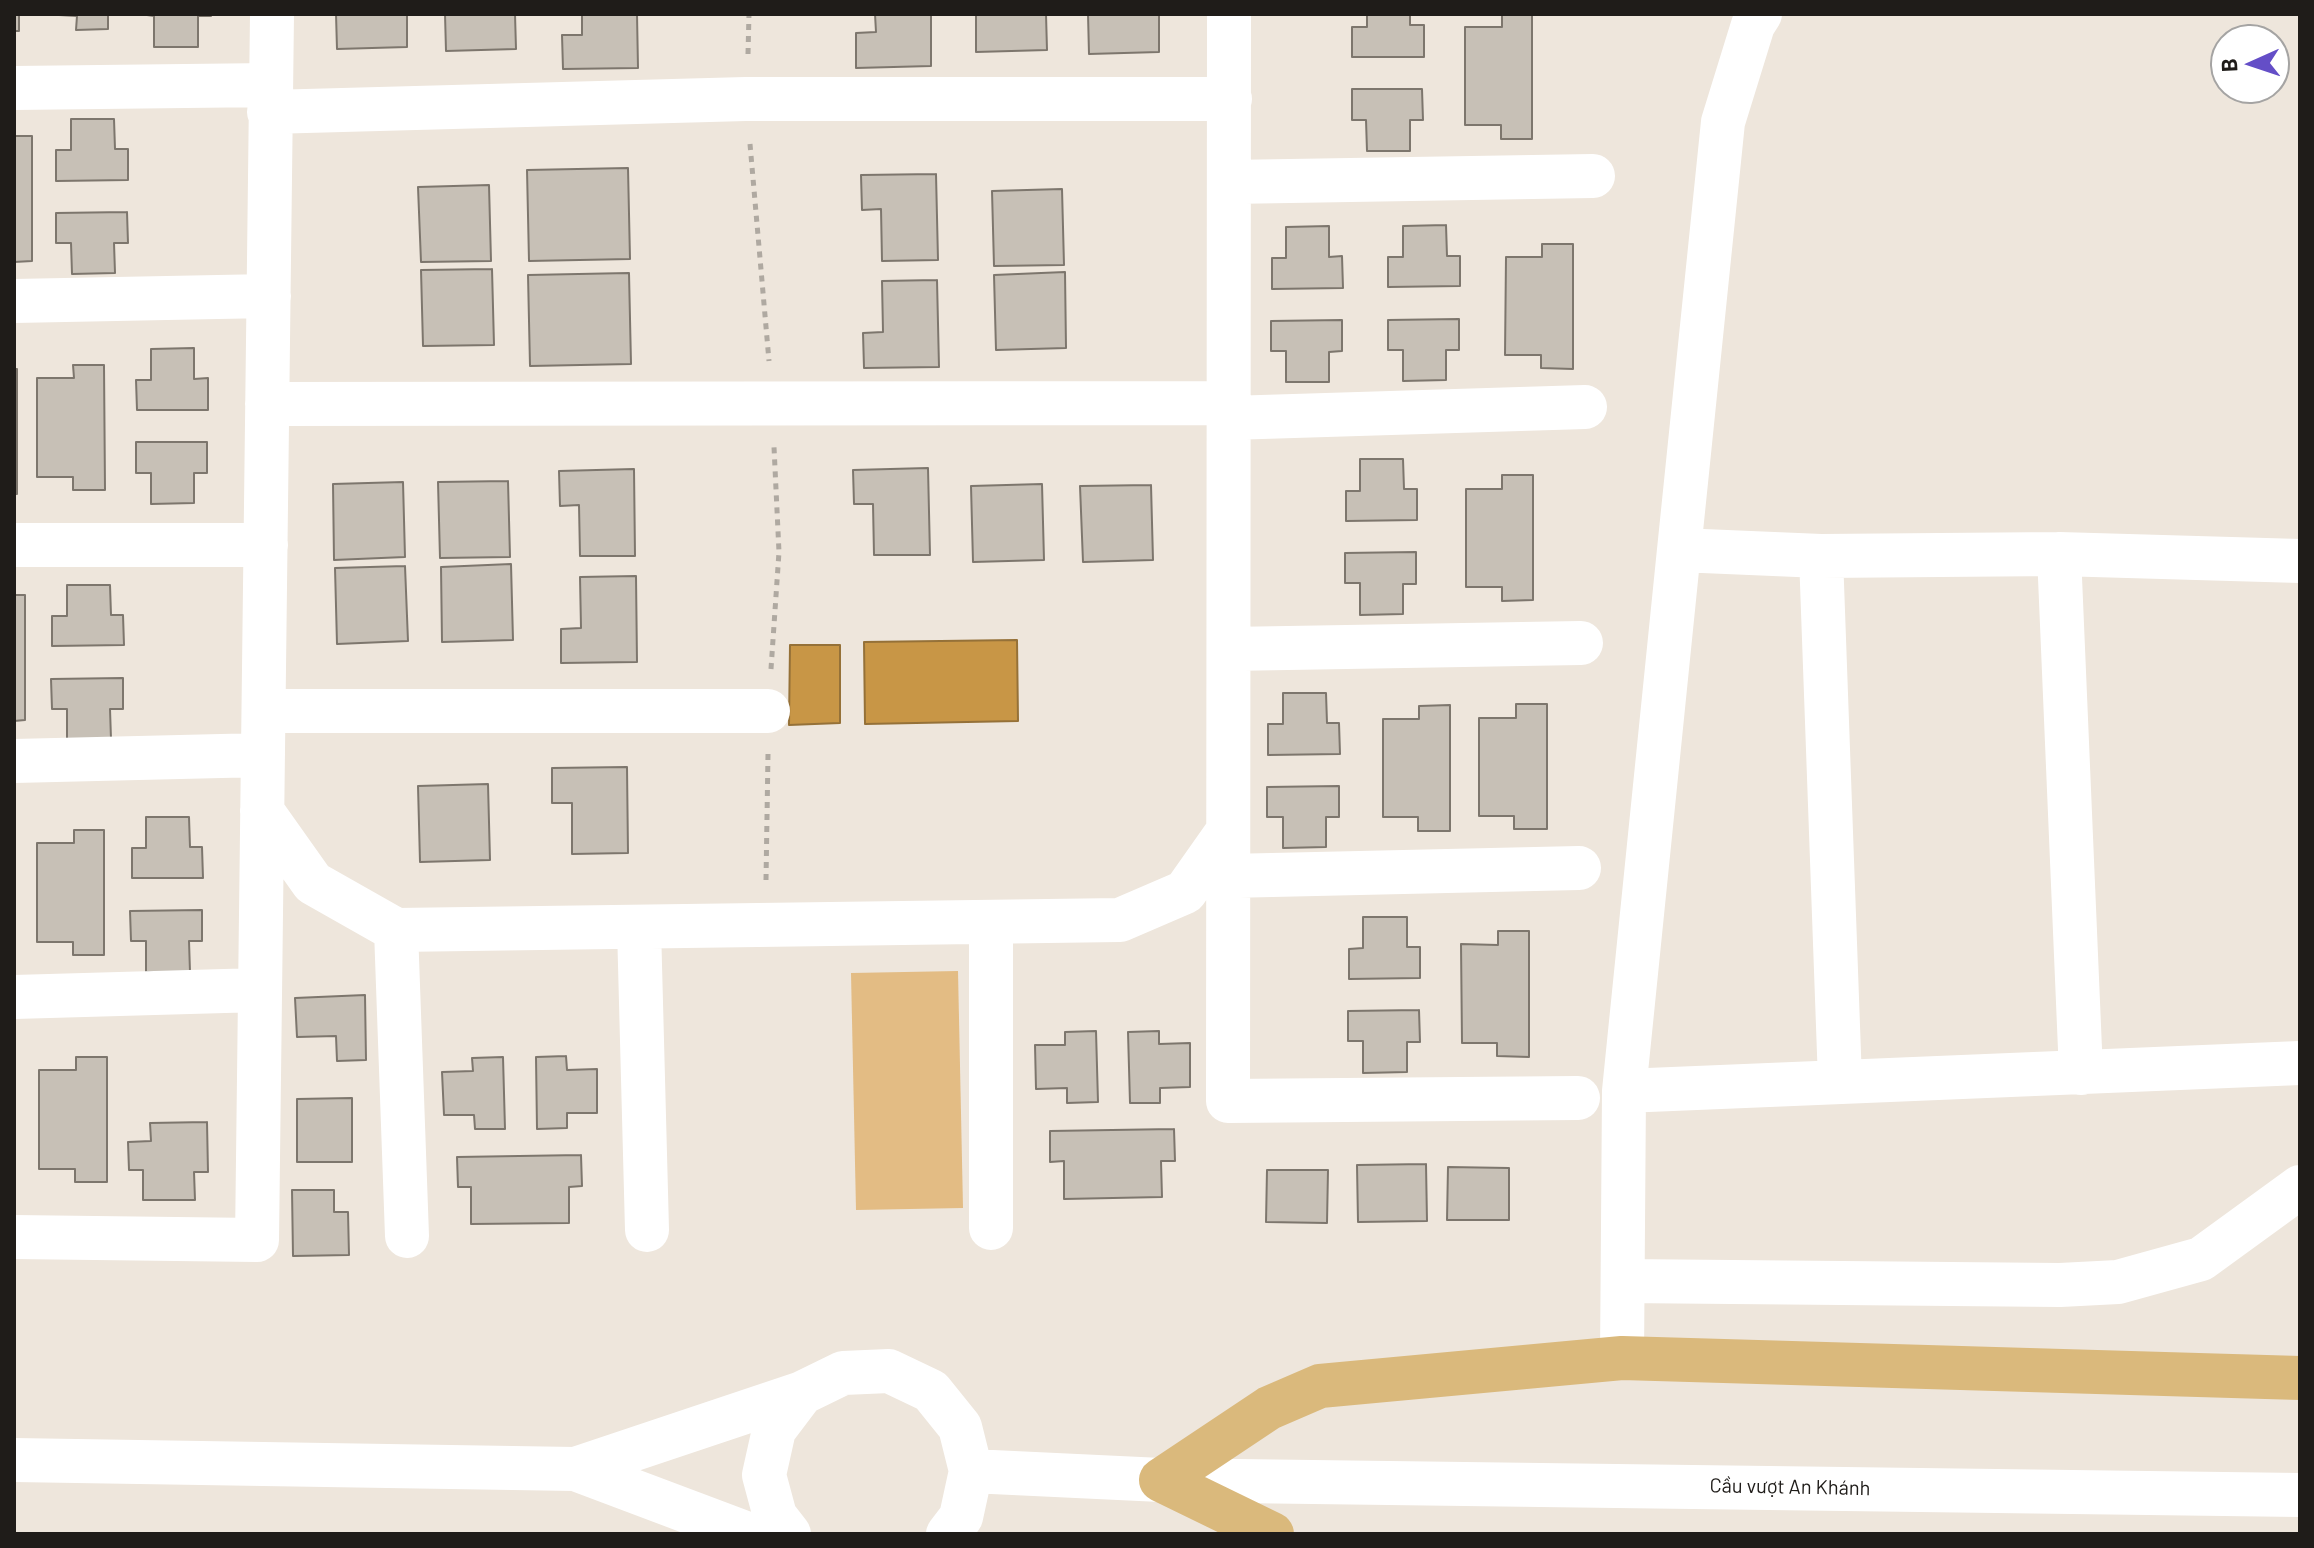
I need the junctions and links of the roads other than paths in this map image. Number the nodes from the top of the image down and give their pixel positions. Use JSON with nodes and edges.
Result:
{"nodes":[{"id":1,"x":272,"y":14,"type":"edge"},
{"id":2,"x":1229,"y":14,"type":"edge"},
{"id":3,"x":1760,"y":14,"type":"edge"},
{"id":4,"x":14,"y":88,"type":"edge"},
{"id":5,"x":270,"y":99,"type":"junction"},
{"id":6,"x":1230,"y":99,"type":"junction"},
{"id":7,"x":1593,"y":176,"type":"dead end"},
{"id":8,"x":1229,"y":182,"type":"junction"},
{"id":9,"x":269,"y":296,"type":"junction"},
{"id":10,"x":14,"y":301,"type":"edge"},
{"id":11,"x":267,"y":404,"type":"junction"},
{"id":12,"x":1585,"y":407,"type":"dead end"},
{"id":13,"x":1229,"y":411,"type":"junction"},
{"id":14,"x":14,"y":545,"type":"edge"},
{"id":15,"x":266,"y":545,"type":"junction"},
{"id":16,"x":1679,"y":550,"type":"junction"},
{"id":17,"x":2059,"y":554,"type":"junction"},
{"id":18,"x":1821,"y":556,"type":"junction"},
{"id":19,"x":2300,"y":561,"type":"edge"},
{"id":20,"x":1581,"y":643,"type":"dead end"},
{"id":21,"x":1229,"y":649,"type":"junction"},
{"id":22,"x":264,"y":711,"type":"junction"},
{"id":23,"x":768,"y":711,"type":"road end"},
{"id":24,"x":263,"y":755,"type":"junction"},
{"id":25,"x":14,"y":761,"type":"edge"},
{"id":26,"x":262,"y":811,"type":"junction"},
{"id":27,"x":1228,"y":831,"type":"junction"},
{"id":28,"x":1579,"y":868,"type":"dead end"},
{"id":29,"x":1228,"y":876,"type":"junction"},
{"id":30,"x":991,"y":922,"type":"junction"},
{"id":31,"x":639,"y":927,"type":"junction"},
{"id":32,"x":396,"y":930,"type":"junction"},
{"id":33,"x":260,"y":990,"type":"junction"},
{"id":34,"x":14,"y":997,"type":"edge"},
{"id":35,"x":2300,"y":1063,"type":"edge"},
{"id":36,"x":2081,"y":1073,"type":"junction"},
{"id":37,"x":1840,"y":1081,"type":"junction"},
{"id":38,"x":1624,"y":1091,"type":"junction"},
{"id":39,"x":1578,"y":1098,"type":"dead end"},
{"id":40,"x":2300,"y":1187,"type":"edge"},
{"id":41,"x":991,"y":1228,"type":"dead end"},
{"id":42,"x":647,"y":1230,"type":"dead end"},
{"id":43,"x":407,"y":1236,"type":"dead end"},
{"id":44,"x":14,"y":1237,"type":"edge"},
{"id":45,"x":1623,"y":1281,"type":"junction"},
{"id":46,"x":1622,"y":1358,"type":"junction"},
{"id":47,"x":2300,"y":1378,"type":"edge"},
{"id":48,"x":802,"y":1393,"type":"junction"},
{"id":49,"x":14,"y":1460,"type":"edge"},
{"id":50,"x":575,"y":1469,"type":"junction"},
{"id":51,"x":971,"y":1471,"type":"junction"},
{"id":52,"x":1161,"y":1480,"type":"junction"},
{"id":53,"x":2300,"y":1495,"type":"edge"},
{"id":54,"x":748,"y":1534,"type":"edge"},
{"id":55,"x":789,"y":1534,"type":"edge"},
{"id":56,"x":948,"y":1534,"type":"edge"},
{"id":57,"x":1272,"y":1534,"type":"edge"}],
"edges":[{"from":1,"to":5,"type":"street"},
{"from":2,"to":6,"type":"street"},
{"from":3,"to":16,"type":"street"},
{"from":4,"to":5,"type":"street"},
{"from":5,"to":6,"type":"street"},
{"from":5,"to":9,"type":"street"},
{"from":6,"to":8,"type":"street"},
{"from":7,"to":8,"type":"street"},
{"from":8,"to":13,"type":"street"},
{"from":9,"to":10,"type":"street"},
{"from":9,"to":11,"type":"street"},
{"from":11,"to":13,"type":"street"},
{"from":11,"to":15,"type":"street"},
{"from":12,"to":13,"type":"street"},
{"from":13,"to":21,"type":"street"},
{"from":14,"to":15,"type":"street"},
{"from":15,"to":22,"type":"street"},
{"from":16,"to":18,"type":"street"},
{"from":16,"to":38,"type":"street"},
{"from":17,"to":18,"type":"street"},
{"from":17,"to":19,"type":"street"},
{"from":17,"to":36,"type":"street"},
{"from":18,"to":37,"type":"street"},
{"from":20,"to":21,"type":"street"},
{"from":21,"to":27,"type":"street"},
{"from":22,"to":23,"type":"street"},
{"from":22,"to":24,"type":"street"},
{"from":24,"to":25,"type":"street"},
{"from":24,"to":26,"type":"street"},
{"from":26,"to":32,"type":"street"},
{"from":26,"to":33,"type":"street"},
{"from":27,"to":29,"type":"street"},
{"from":27,"to":30,"type":"street"},
{"from":28,"to":29,"type":"street"},
{"from":29,"to":39,"type":"street"},
{"from":30,"to":31,"type":"street"},
{"from":30,"to":41,"type":"street"},
{"from":31,"to":32,"type":"street"},
{"from":31,"to":42,"type":"street"},
{"from":32,"to":43,"type":"street"},
{"from":33,"to":34,"type":"street"},
{"from":33,"to":44,"type":"street"},
{"from":35,"to":36,"type":"street"},
{"from":36,"to":37,"type":"street"},
{"from":37,"to":38,"type":"street"},
{"from":38,"to":45,"type":"street"},
{"from":40,"to":45,"type":"street"},
{"from":45,"to":46,"type":"street"},
{"from":46,"to":47,"type":"main road"},
{"from":46,"to":52,"type":"main road"},
{"from":48,"to":50,"type":"street"},
{"from":48,"to":51,"type":"street"},
{"from":48,"to":55,"type":"street"},
{"from":49,"to":50,"type":"street"},
{"from":50,"to":54,"type":"street"},
{"from":51,"to":52,"type":"street","name":"Cầu vượt An Khánh"},
{"from":51,"to":56,"type":"street"},
{"from":52,"to":53,"type":"street","name":"Cầu vượt An Khánh"},
{"from":52,"to":57,"type":"main road"}]}
